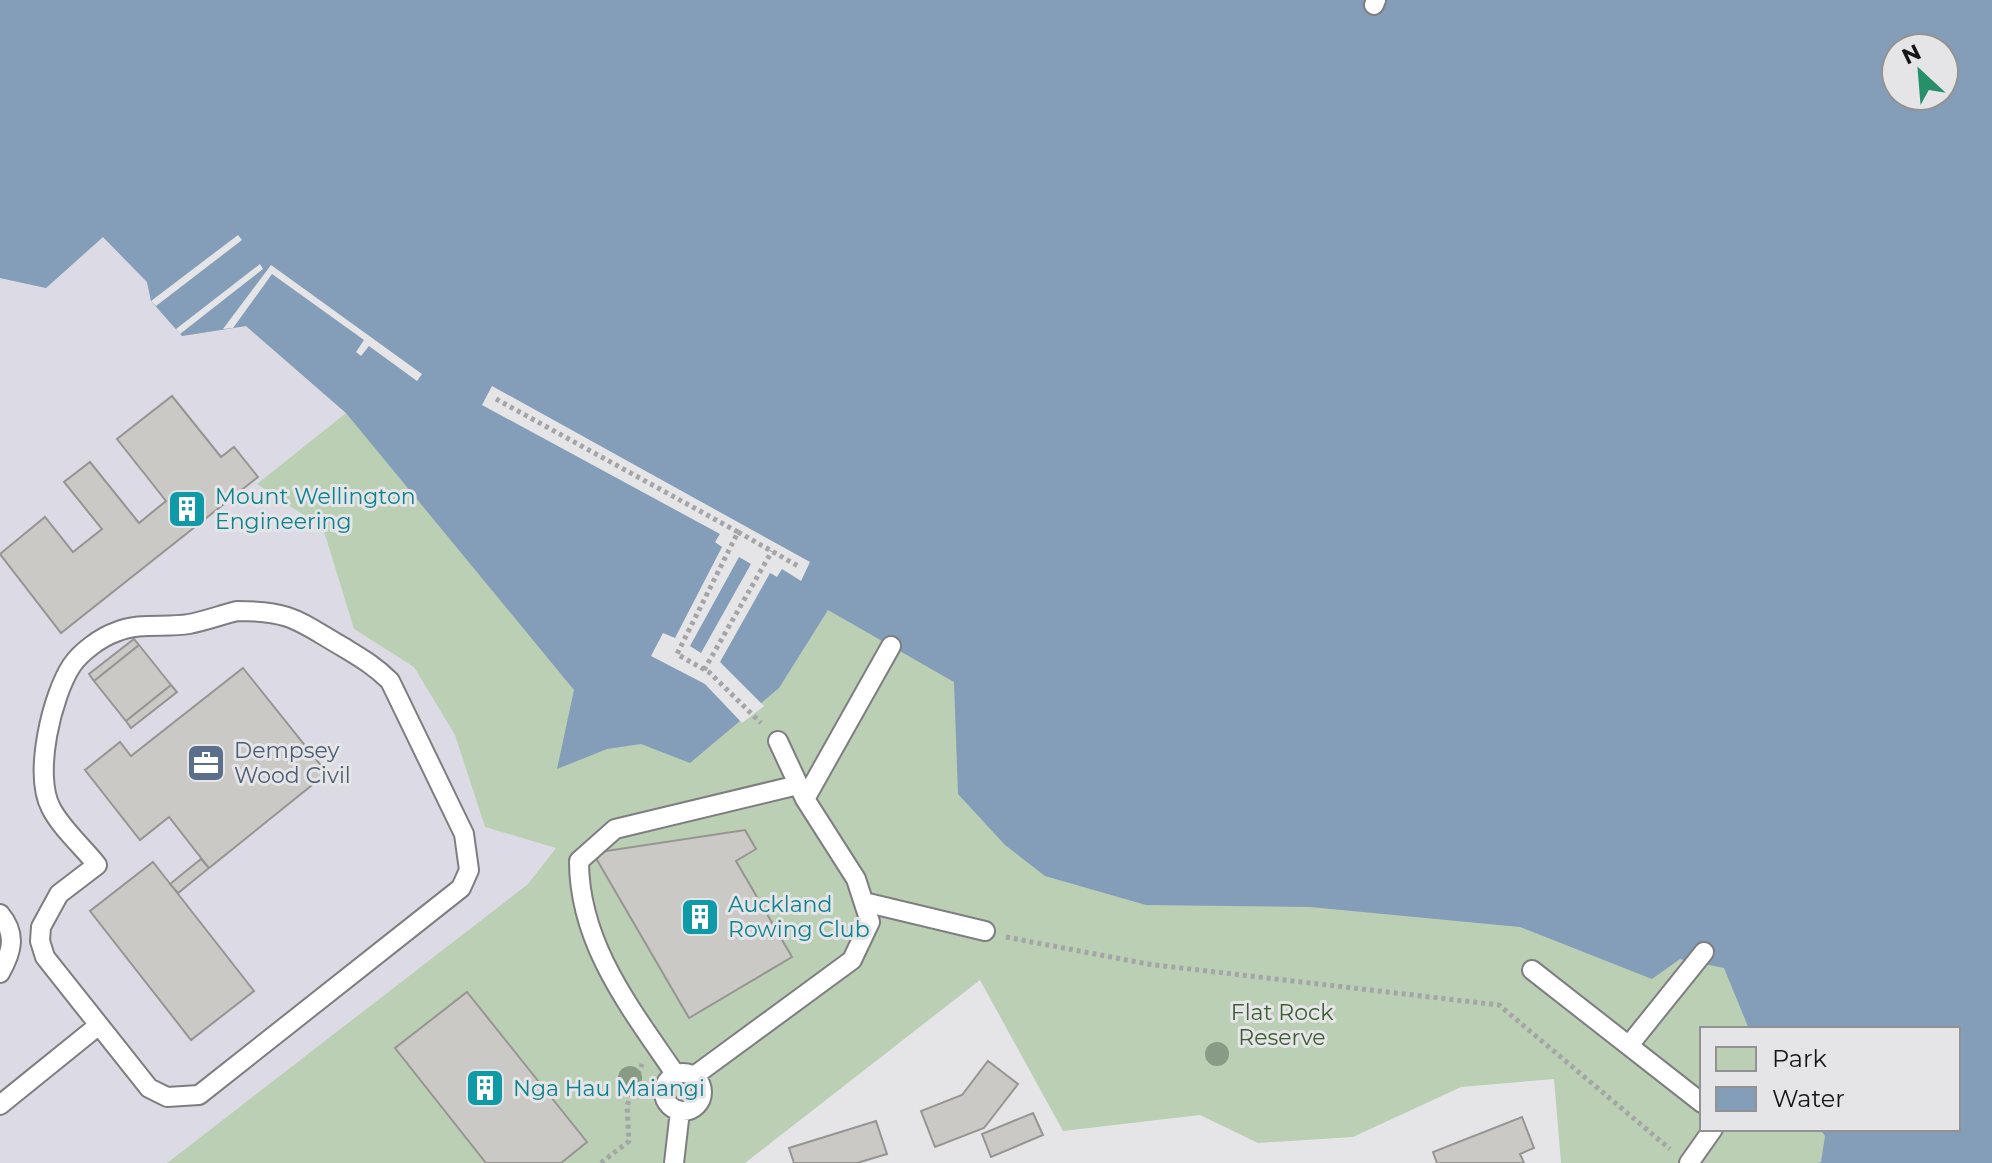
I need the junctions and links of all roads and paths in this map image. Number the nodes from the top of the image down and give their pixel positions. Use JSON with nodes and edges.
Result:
{"nodes":[{"id":1,"x":496,"y":399,"type":"dead end"},
{"id":2,"x":738,"y":532,"type":"junction"},
{"id":3,"x":772,"y":551,"type":"junction"},
{"id":4,"x":798,"y":566,"type":"dead end"},
{"id":5,"x":891,"y":646,"type":"dead end"},
{"id":6,"x":704,"y":670,"type":"junction"},
{"id":7,"x":778,"y":741,"type":"joint"},
{"id":8,"x":802,"y":792,"type":"junction"},
{"id":9,"x":864,"y":902,"type":"junction"},
{"id":10,"x":0,"y":914,"type":"edge"},
{"id":11,"x":985,"y":931,"type":"joint"},
{"id":12,"x":1704,"y":952,"type":"dead end"},
{"id":13,"x":1532,"y":970,"type":"dead end"},
{"id":14,"x":0,"y":973,"type":"edge"},
{"id":15,"x":99,"y":1025,"type":"junction"},
{"id":16,"x":650,"y":1041,"type":"junction"},
{"id":17,"x":1630,"y":1044,"type":"junction"},
{"id":18,"x":685,"y":1075,"type":"junction"},
{"id":19,"x":1700,"y":1101,"type":"edge"},
{"id":20,"x":0,"y":1105,"type":"edge"},
{"id":21,"x":680,"y":1111,"type":"junction"},
{"id":22,"x":1711,"y":1131,"type":"edge"},
{"id":23,"x":1682,"y":1158,"type":"edge"},
{"id":24,"x":601,"y":1163,"type":"edge"},
{"id":25,"x":674,"y":1163,"type":"edge"}],
"edges":[{"from":1,"to":2,"type":"path"},
{"from":2,"to":3,"type":"path"},
{"from":2,"to":6,"type":"path"},
{"from":3,"to":4,"type":"path"},
{"from":3,"to":6,"type":"path"},
{"from":5,"to":8,"type":"lane"},
{"from":6,"to":7,"type":"path"},
{"from":7,"to":8,"type":"lane"},
{"from":8,"to":9,"type":"lane"},
{"from":8,"to":16,"type":"lane"},
{"from":9,"to":11,"type":"lane"},
{"from":9,"to":18,"type":"lane"},
{"from":10,"to":14,"type":"lane"},
{"from":11,"to":23,"type":"path"},
{"from":12,"to":17,"type":"lane"},
{"from":13,"to":17,"type":"lane"},
{"from":15,"to":15,"type":"lane"},
{"from":15,"to":20,"type":"lane"},
{"from":16,"to":18,"type":"lane"},
{"from":16,"to":24,"type":"path"},
{"from":17,"to":19,"type":"lane"},
{"from":18,"to":21,"type":"lane"},
{"from":18,"to":21,"type":"lane"},
{"from":21,"to":25,"type":"lane"},
{"from":22,"to":23,"type":"lane"}]}
